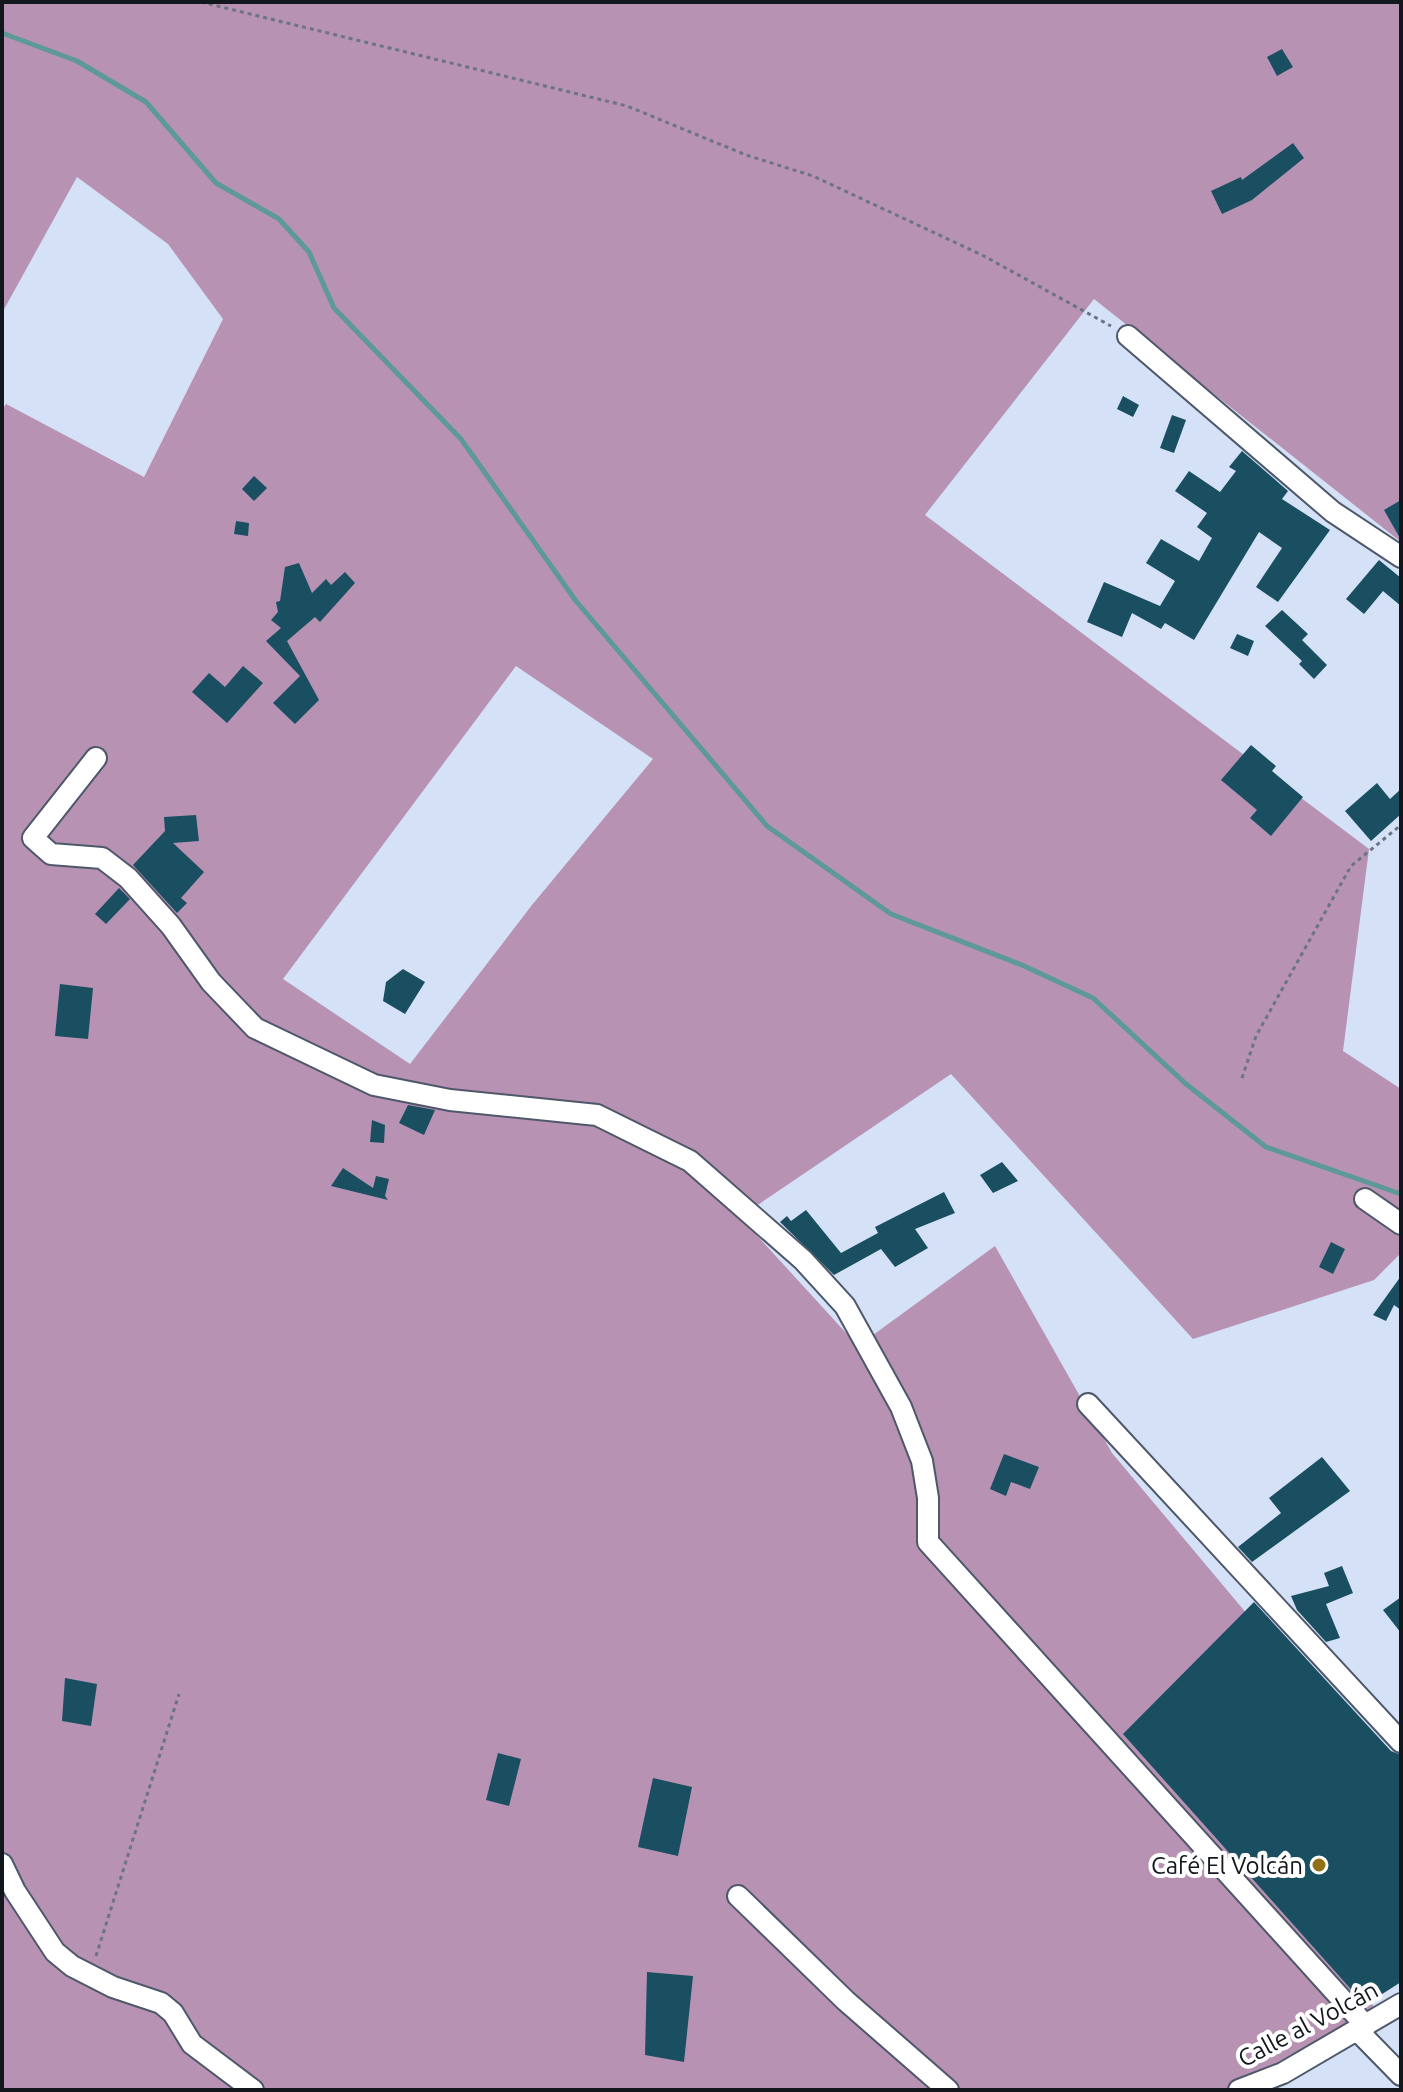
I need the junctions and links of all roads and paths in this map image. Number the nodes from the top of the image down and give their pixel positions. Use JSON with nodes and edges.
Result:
{"nodes":[{"id":1,"x":201,"y":2,"type":"edge"},
{"id":2,"x":1128,"y":336,"type":"joint"},
{"id":3,"x":1401,"y":557,"type":"edge"},
{"id":4,"x":96,"y":758,"type":"dead end"},
{"id":5,"x":1401,"y":825,"type":"edge"},
{"id":6,"x":1242,"y":1078,"type":"dead end"},
{"id":7,"x":1365,"y":1199,"type":"dead end"},
{"id":8,"x":1401,"y":1224,"type":"edge"},
{"id":9,"x":1088,"y":1404,"type":"dead end"},
{"id":10,"x":179,"y":1694,"type":"dead end"},
{"id":11,"x":1401,"y":1742,"type":"edge"},
{"id":12,"x":2,"y":1864,"type":"edge"},
{"id":13,"x":738,"y":1896,"type":"dead end"},
{"id":14,"x":90,"y":1975,"type":"junction"},
{"id":15,"x":1401,"y":2004,"type":"edge"},
{"id":16,"x":1362,"y":2028,"type":"junction"},
{"id":17,"x":1401,"y":2075,"type":"edge"},
{"id":18,"x":1268,"y":2086,"type":"edge"},
{"id":19,"x":253,"y":2090,"type":"edge"},
{"id":20,"x":948,"y":2090,"type":"edge"},
{"id":21,"x":1239,"y":2090,"type":"edge"}],
"edges":[{"from":1,"to":2,"type":"path"},
{"from":2,"to":3,"type":"street"},
{"from":4,"to":16,"type":"street"},
{"from":5,"to":6,"type":"path"},
{"from":7,"to":8,"type":"street"},
{"from":9,"to":11,"type":"street"},
{"from":10,"to":14,"type":"path"},
{"from":12,"to":14,"type":"street"},
{"from":13,"to":20,"type":"street"},
{"from":14,"to":19,"type":"street"},
{"from":15,"to":16,"type":"street","name":"Calle al Volcán"},
{"from":16,"to":17,"type":"street"},
{"from":16,"to":18,"type":"street","name":"Calle al Volcán"},
{"from":18,"to":21,"type":"street","name":"Calle al Volcán"}]}
